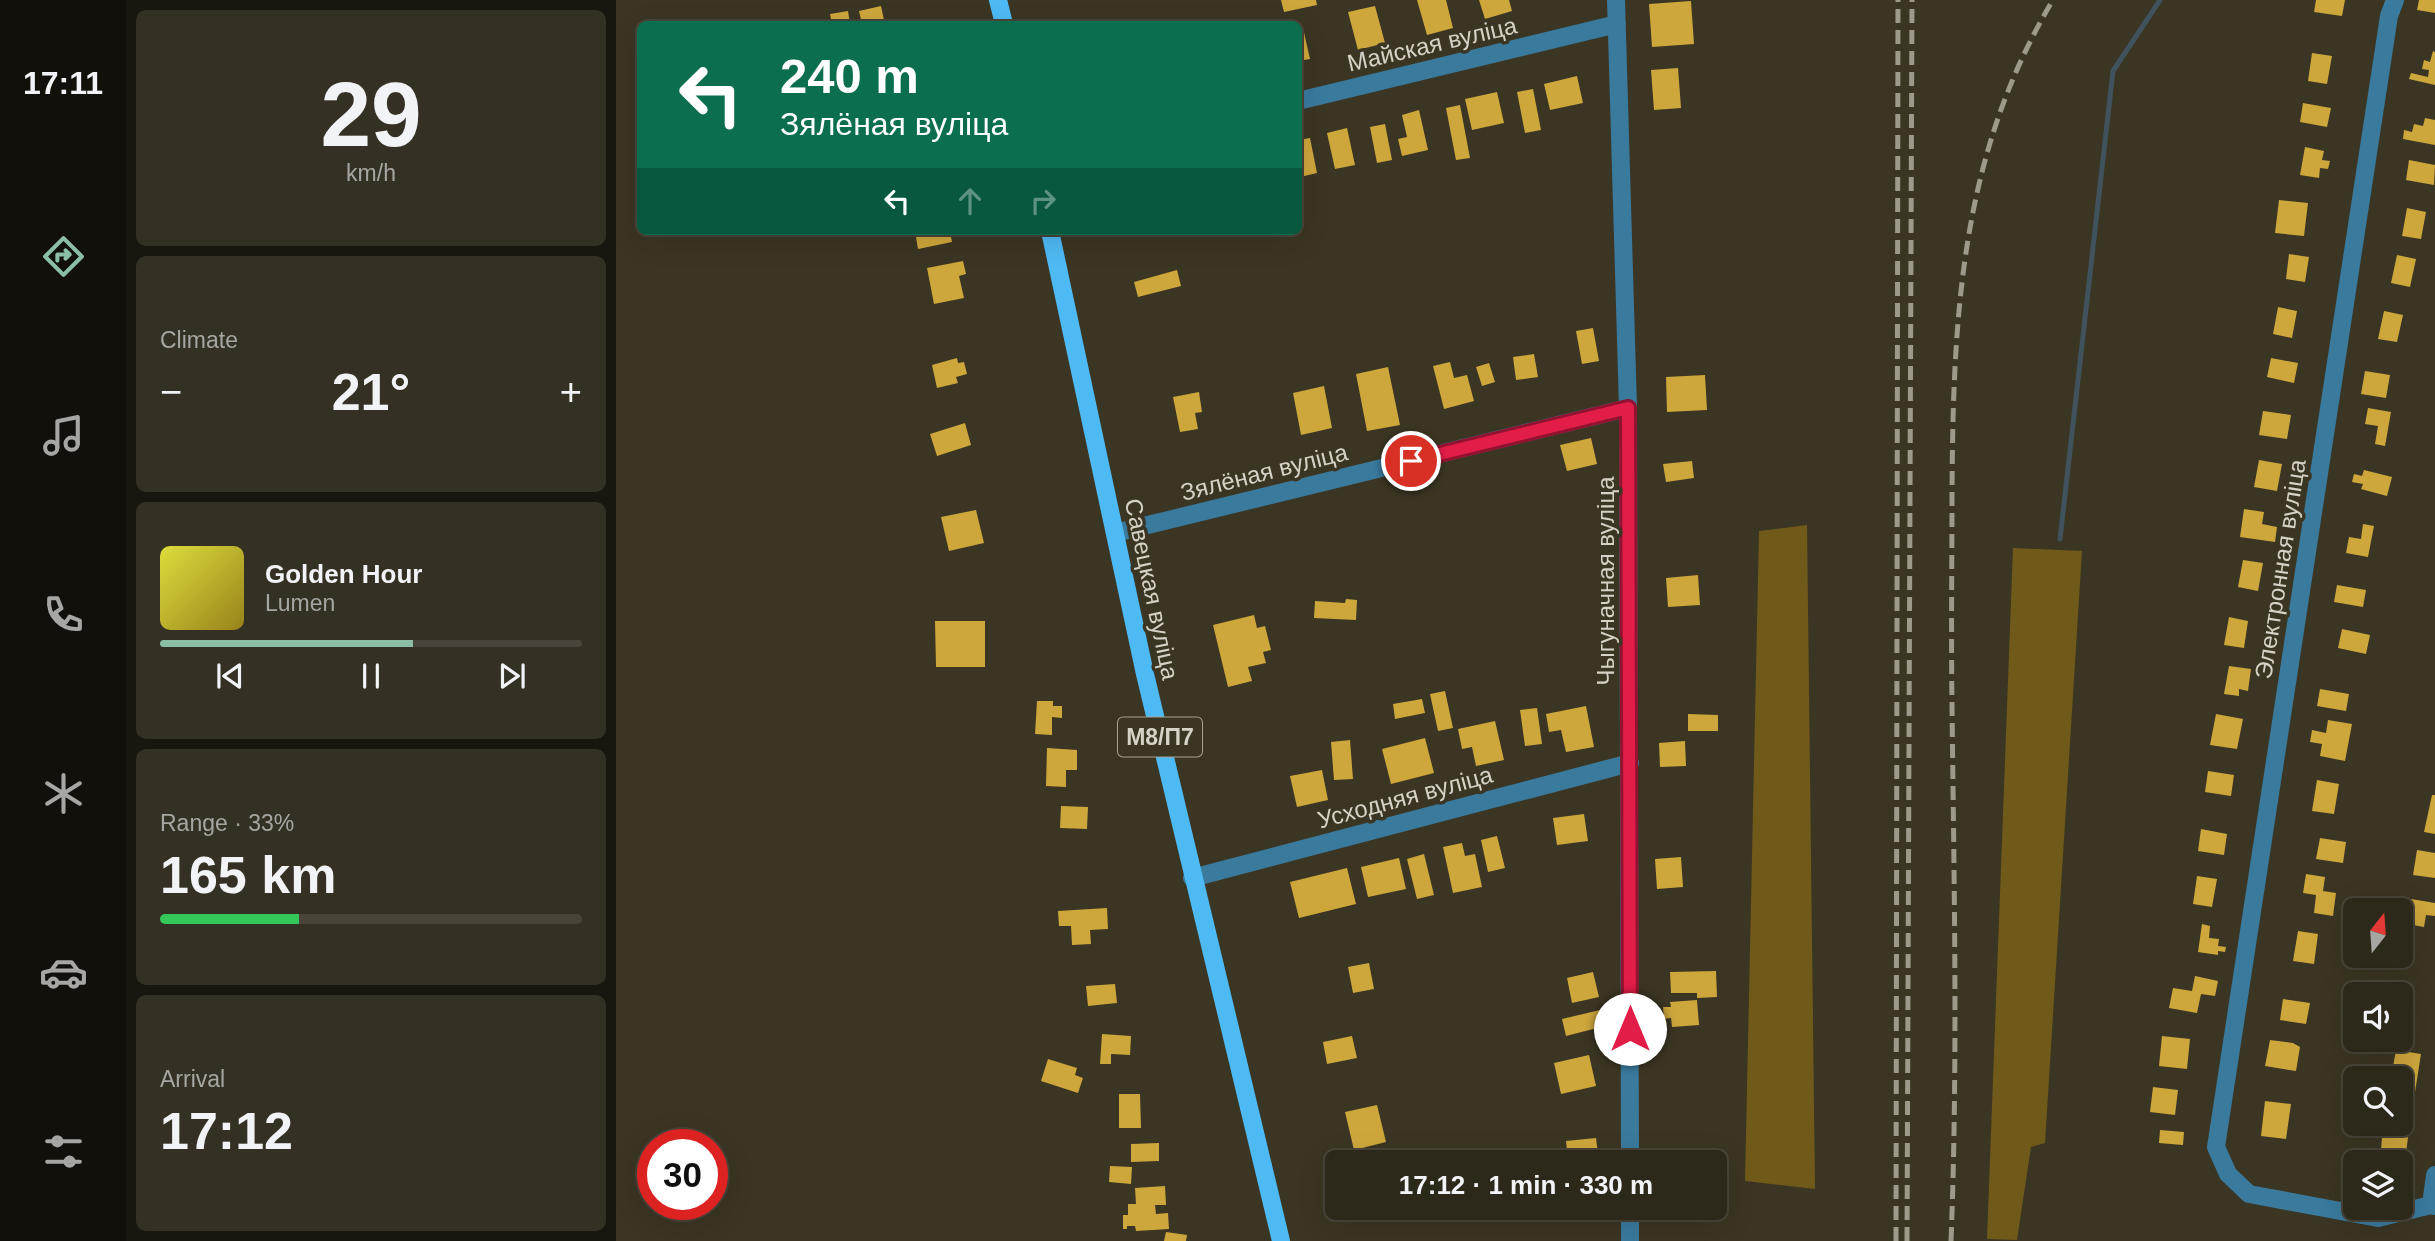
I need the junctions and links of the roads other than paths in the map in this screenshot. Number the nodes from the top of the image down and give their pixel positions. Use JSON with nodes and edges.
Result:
{"nodes":[{"id":1,"x":998,"y":0,"type":"edge"},
{"id":2,"x":1616,"y":0,"type":"edge"},
{"id":3,"x":2395,"y":0,"type":"edge"},
{"id":4,"x":1003,"y":21,"type":"edge"},
{"id":5,"x":1617,"y":24,"type":"junction"},
{"id":6,"x":1302,"y":100,"type":"edge"},
{"id":7,"x":1052,"y":235,"type":"edge"},
{"id":8,"x":1628,"y":408,"type":"junction"},
{"id":9,"x":1115,"y":533,"type":"junction"},
{"id":10,"x":1630,"y":763,"type":"junction"},
{"id":11,"x":1192,"y":878,"type":"junction"},
{"id":12,"x":1630,"y":1150,"type":"edge"},
{"id":13,"x":2435,"y":1175,"type":"edge"},
{"id":14,"x":2433,"y":1206,"type":"edge"},
{"id":15,"x":1630,"y":1220,"type":"edge"},
{"id":16,"x":1281,"y":1241,"type":"edge"},
{"id":17,"x":1630,"y":1241,"type":"edge"}],
"edges":[{"from":1,"to":4,"type":"main road"},
{"from":2,"to":5,"type":"street","name":"Чыгуначная вуліца"},
{"from":3,"to":14,"type":"street","name":"Электронная вуліца"},
{"from":5,"to":6,"type":"street","name":"Майская вуліца"},
{"from":5,"to":8,"type":"street","name":"Чыгуначная вуліца"},
{"from":7,"to":9,"type":"main road","name":"Савецкая вуліца","number":"М8/П7"},
{"from":8,"to":9,"type":"street","name":"Зялёная вуліца"},
{"from":8,"to":10,"type":"street","name":"Чыгуначная вуліца"},
{"from":9,"to":11,"type":"main road","name":"Савецкая вуліца","number":"М8/П7"},
{"from":10,"to":11,"type":"street","name":"Усходняя вуліца"},
{"from":10,"to":12,"type":"street","name":"Чыгуначная вуліца"},
{"from":11,"to":16,"type":"main road","name":"Савецкая вуліца","number":"М8/П7"},
{"from":13,"to":14,"type":"street"},
{"from":15,"to":17,"type":"street"}]}
